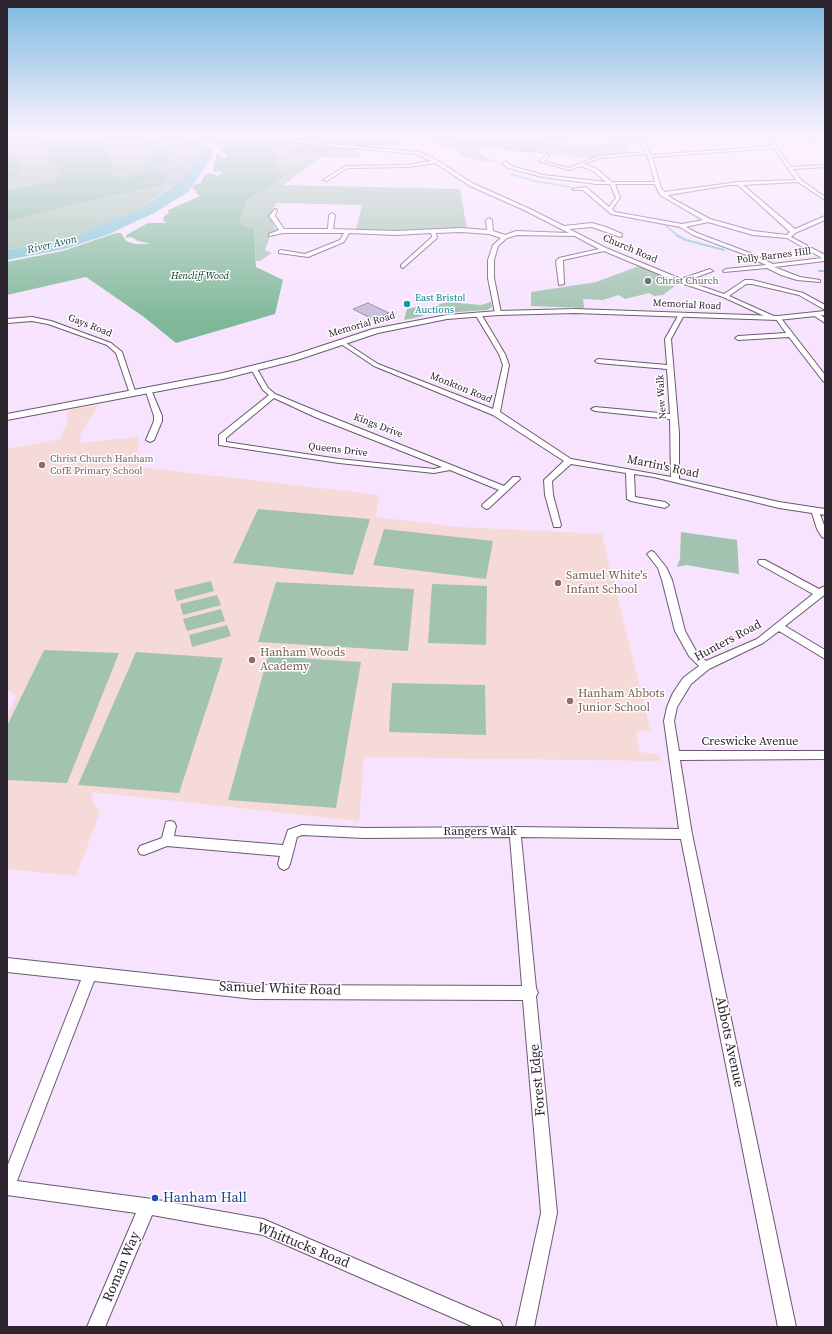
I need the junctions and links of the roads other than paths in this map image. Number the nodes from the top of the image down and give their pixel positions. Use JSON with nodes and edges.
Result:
{"nodes":[{"id":1,"x":497,"y":197,"type":"edge"},
{"id":2,"x":594,"y":197,"type":"edge"},
{"id":3,"x":618,"y":197,"type":"edge"},
{"id":4,"x":667,"y":197,"type":"edge"},
{"id":5,"x":755,"y":197,"type":"edge"},
{"id":6,"x":275,"y":210,"type":"dead end"},
{"id":7,"x":610,"y":212,"type":"junction"},
{"id":8,"x":332,"y":215,"type":"dead end"},
{"id":9,"x":605,"y":217,"type":"dead end"},
{"id":10,"x":825,"y":218,"type":"edge"},
{"id":11,"x":708,"y":220,"type":"junction"},
{"id":12,"x":487,"y":222,"type":"dead end"},
{"id":13,"x":682,"y":226,"type":"junction"},
{"id":14,"x":563,"y":228,"type":"junction"},
{"id":15,"x":330,"y":230,"type":"junction"},
{"id":16,"x":282,"y":231,"type":"junction"},
{"id":17,"x":348,"y":231,"type":"junction"},
{"id":18,"x":433,"y":231,"type":"junction"},
{"id":19,"x":490,"y":232,"type":"junction"},
{"id":20,"x":793,"y":232,"type":"junction"},
{"id":21,"x":574,"y":234,"type":"junction"},
{"id":22,"x":271,"y":235,"type":"dead end"},
{"id":23,"x":620,"y":235,"type":"dead end"},
{"id":24,"x":505,"y":237,"type":"junction"},
{"id":25,"x":788,"y":237,"type":"junction"},
{"id":26,"x":604,"y":249,"type":"junction"},
{"id":27,"x":281,"y":252,"type":"dead end"},
{"id":28,"x":825,"y":257,"type":"edge"},
{"id":29,"x":403,"y":266,"type":"dead end"},
{"id":30,"x":770,"y":266,"type":"junction"},
{"id":31,"x":710,"y":271,"type":"dead end"},
{"id":32,"x":726,"y":271,"type":"dead end"},
{"id":33,"x":570,"y":280,"type":"dead end"},
{"id":34,"x":680,"y":280,"type":"junction"},
{"id":35,"x":818,"y":281,"type":"dead end"},
{"id":36,"x":725,"y":296,"type":"junction"},
{"id":37,"x":825,"y":298,"type":"edge"},
{"id":38,"x":814,"y":301,"type":"junction"},
{"id":39,"x":746,"y":306,"type":"junction"},
{"id":40,"x":825,"y":308,"type":"edge"},
{"id":41,"x":498,"y":313,"type":"junction"},
{"id":42,"x":825,"y":313,"type":"edge"},
{"id":43,"x":478,"y":314,"type":"junction"},
{"id":44,"x":815,"y":314,"type":"junction"},
{"id":45,"x":681,"y":315,"type":"junction"},
{"id":46,"x":776,"y":318,"type":"junction"},
{"id":47,"x":753,"y":319,"type":"junction"},
{"id":48,"x":7,"y":321,"type":"edge"},
{"id":49,"x":825,"y":321,"type":"edge"},
{"id":50,"x":790,"y":335,"type":"junction"},
{"id":51,"x":738,"y":338,"type":"dead end"},
{"id":52,"x":341,"y":342,"type":"junction"},
{"id":53,"x":598,"y":361,"type":"dead end"},
{"id":54,"x":670,"y":367,"type":"junction"},
{"id":55,"x":254,"y":369,"type":"junction"},
{"id":56,"x":825,"y":380,"type":"edge"},
{"id":57,"x":149,"y":392,"type":"junction"},
{"id":58,"x":133,"y":394,"type":"junction"},
{"id":59,"x":274,"y":395,"type":"junction"},
{"id":60,"x":595,"y":409,"type":"dead end"},
{"id":61,"x":496,"y":413,"type":"junction"},
{"id":62,"x":7,"y":417,"type":"edge"},
{"id":63,"x":674,"y":417,"type":"junction"},
{"id":64,"x":150,"y":440,"type":"dead end"},
{"id":65,"x":569,"y":461,"type":"junction"},
{"id":66,"x":452,"y":467,"type":"junction"},
{"id":67,"x":630,"y":472,"type":"junction"},
{"id":68,"x":516,"y":479,"type":"dead end"},
{"id":69,"x":675,"y":480,"type":"junction"},
{"id":70,"x":505,"y":489,"type":"junction"},
{"id":71,"x":665,"y":505,"type":"dead end"},
{"id":72,"x":486,"y":506,"type":"dead end"},
{"id":73,"x":815,"y":510,"type":"junction"},
{"id":74,"x":825,"y":512,"type":"edge"},
{"id":75,"x":557,"y":525,"type":"dead end"},
{"id":76,"x":825,"y":535,"type":"edge"},
{"id":77,"x":651,"y":554,"type":"dead end"},
{"id":78,"x":762,"y":562,"type":"dead end"},
{"id":79,"x":823,"y":592,"type":"edge"},
{"id":80,"x":779,"y":627,"type":"junction"},
{"id":81,"x":825,"y":655,"type":"edge"},
{"id":82,"x":705,"y":666,"type":"junction"},
{"id":83,"x":825,"y":755,"type":"edge"},
{"id":84,"x":675,"y":756,"type":"junction"},
{"id":85,"x":170,"y":826,"type":"dead end"},
{"id":86,"x":515,"y":832,"type":"junction"},
{"id":87,"x":686,"y":834,"type":"junction"},
{"id":88,"x":167,"y":841,"type":"junction"},
{"id":89,"x":144,"y":850,"type":"dead end"},
{"id":90,"x":288,"y":851,"type":"junction"},
{"id":91,"x":284,"y":864,"type":"dead end"},
{"id":92,"x":7,"y":965,"type":"edge"},
{"id":93,"x":90,"y":973,"type":"junction"},
{"id":94,"x":531,"y":993,"type":"junction"},
{"id":95,"x":7,"y":1187,"type":"edge"},
{"id":96,"x":147,"y":1207,"type":"junction"},
{"id":97,"x":96,"y":1327,"type":"edge"},
{"id":98,"x":494,"y":1327,"type":"edge"},
{"id":99,"x":525,"y":1327,"type":"edge"},
{"id":100,"x":787,"y":1327,"type":"edge"}],
"edges":[{"from":1,"to":14,"type":"street","name":"Church Road"},
{"from":2,"to":7,"type":"street"},
{"from":3,"to":7,"type":"street"},
{"from":4,"to":11,"type":"street"},
{"from":5,"to":20,"type":"street"},
{"from":6,"to":16,"type":"street"},
{"from":7,"to":9,"type":"street"},
{"from":7,"to":13,"type":"street"},
{"from":8,"to":15,"type":"street"},
{"from":10,"to":20,"type":"street"},
{"from":11,"to":13,"type":"street"},
{"from":11,"to":25,"type":"street"},
{"from":12,"to":19,"type":"street"},
{"from":13,"to":30,"type":"street"},
{"from":14,"to":21,"type":"street","name":"Church Road"},
{"from":14,"to":23,"type":"street"},
{"from":15,"to":16,"type":"street"},
{"from":15,"to":17,"type":"street"},
{"from":16,"to":22,"type":"street"},
{"from":17,"to":18,"type":"street"},
{"from":17,"to":27,"type":"street"},
{"from":18,"to":19,"type":"street"},
{"from":18,"to":29,"type":"street"},
{"from":19,"to":24,"type":"street"},
{"from":20,"to":25,"type":"street"},
{"from":21,"to":24,"type":"street"},
{"from":21,"to":26,"type":"street","name":"Church Road"},
{"from":24,"to":41,"type":"street"},
{"from":25,"to":28,"type":"street"},
{"from":26,"to":33,"type":"street"},
{"from":26,"to":34,"type":"street","name":"Church Road"},
{"from":28,"to":30,"type":"street","name":"Polly Barnes Hill"},
{"from":30,"to":32,"type":"street","name":"Polly Barnes Hill"},
{"from":30,"to":35,"type":"street"},
{"from":31,"to":34,"type":"street"},
{"from":34,"to":36,"type":"street","name":"Church Road"},
{"from":36,"to":38,"type":"street"},
{"from":36,"to":39,"type":"street","name":"Church Road"},
{"from":37,"to":38,"type":"street"},
{"from":38,"to":40,"type":"street"},
{"from":39,"to":46,"type":"street","name":"Church Road"},
{"from":39,"to":47,"type":"street"},
{"from":41,"to":43,"type":"street","name":"Memorial Road"},
{"from":41,"to":45,"type":"street","name":"Memorial Road"},
{"from":42,"to":44,"type":"street","name":"Memorial Road"},
{"from":43,"to":52,"type":"street","name":"Memorial Road"},
{"from":43,"to":61,"type":"street"},
{"from":44,"to":46,"type":"street","name":"Memorial Road"},
{"from":44,"to":49,"type":"street"},
{"from":45,"to":47,"type":"street","name":"Memorial Road"},
{"from":45,"to":54,"type":"street","name":"New Walk"},
{"from":46,"to":47,"type":"street","name":"Memorial Road"},
{"from":46,"to":50,"type":"street"},
{"from":48,"to":58,"type":"street","name":"Gays Road"},
{"from":50,"to":51,"type":"street"},
{"from":50,"to":56,"type":"street"},
{"from":52,"to":55,"type":"street","name":"Memorial Road"},
{"from":52,"to":61,"type":"street","name":"Monkton Road"},
{"from":53,"to":54,"type":"street"},
{"from":54,"to":63,"type":"street","name":"New Walk"},
{"from":55,"to":57,"type":"street","name":"Memorial Road"},
{"from":55,"to":59,"type":"street","name":"Kings Drive"},
{"from":57,"to":58,"type":"street","name":"Memorial Road"},
{"from":57,"to":64,"type":"street"},
{"from":58,"to":62,"type":"street","name":"Memorial Road"},
{"from":59,"to":66,"type":"street","name":"Kings Drive"},
{"from":59,"to":66,"type":"street","name":"Queens Drive"},
{"from":60,"to":63,"type":"street"},
{"from":61,"to":65,"type":"street","name":"Monkton Road"},
{"from":63,"to":69,"type":"street","name":"New Walk"},
{"from":65,"to":67,"type":"street","name":"Martin's Road"},
{"from":65,"to":75,"type":"street"},
{"from":66,"to":70,"type":"street","name":"Kings Drive"},
{"from":67,"to":69,"type":"street","name":"Martin's Road"},
{"from":67,"to":71,"type":"street"},
{"from":68,"to":70,"type":"street"},
{"from":69,"to":73,"type":"street","name":"Martin's Road"},
{"from":70,"to":72,"type":"street"},
{"from":73,"to":74,"type":"street","name":"Martin's Road"},
{"from":73,"to":76,"type":"street"},
{"from":77,"to":82,"type":"street"},
{"from":78,"to":79,"type":"street"},
{"from":79,"to":80,"type":"street","name":"Hunters Road"},
{"from":80,"to":81,"type":"street"},
{"from":80,"to":82,"type":"street","name":"Hunters Road"},
{"from":82,"to":84,"type":"street","name":"Hunters Road"},
{"from":83,"to":84,"type":"street","name":"Creswicke Avenue"},
{"from":84,"to":87,"type":"street","name":"Abbots Avenue"},
{"from":85,"to":88,"type":"street"},
{"from":86,"to":87,"type":"street","name":"Rangers Walk"},
{"from":86,"to":90,"type":"street","name":"Rangers Walk"},
{"from":86,"to":94,"type":"street","name":"Forest Edge"},
{"from":87,"to":100,"type":"street","name":"Abbots Avenue"},
{"from":88,"to":89,"type":"street"},
{"from":88,"to":90,"type":"street"},
{"from":90,"to":91,"type":"street","name":"Rangers Walk"},
{"from":92,"to":93,"type":"street","name":"Samuel White Road"},
{"from":93,"to":94,"type":"street","name":"Samuel White Road"},
{"from":93,"to":95,"type":"street"},
{"from":94,"to":99,"type":"street","name":"Forest Edge"},
{"from":95,"to":96,"type":"street","name":"Whittucks Road"},
{"from":96,"to":97,"type":"street","name":"Roman Way"},
{"from":96,"to":98,"type":"street","name":"Whittucks Road"}]}
